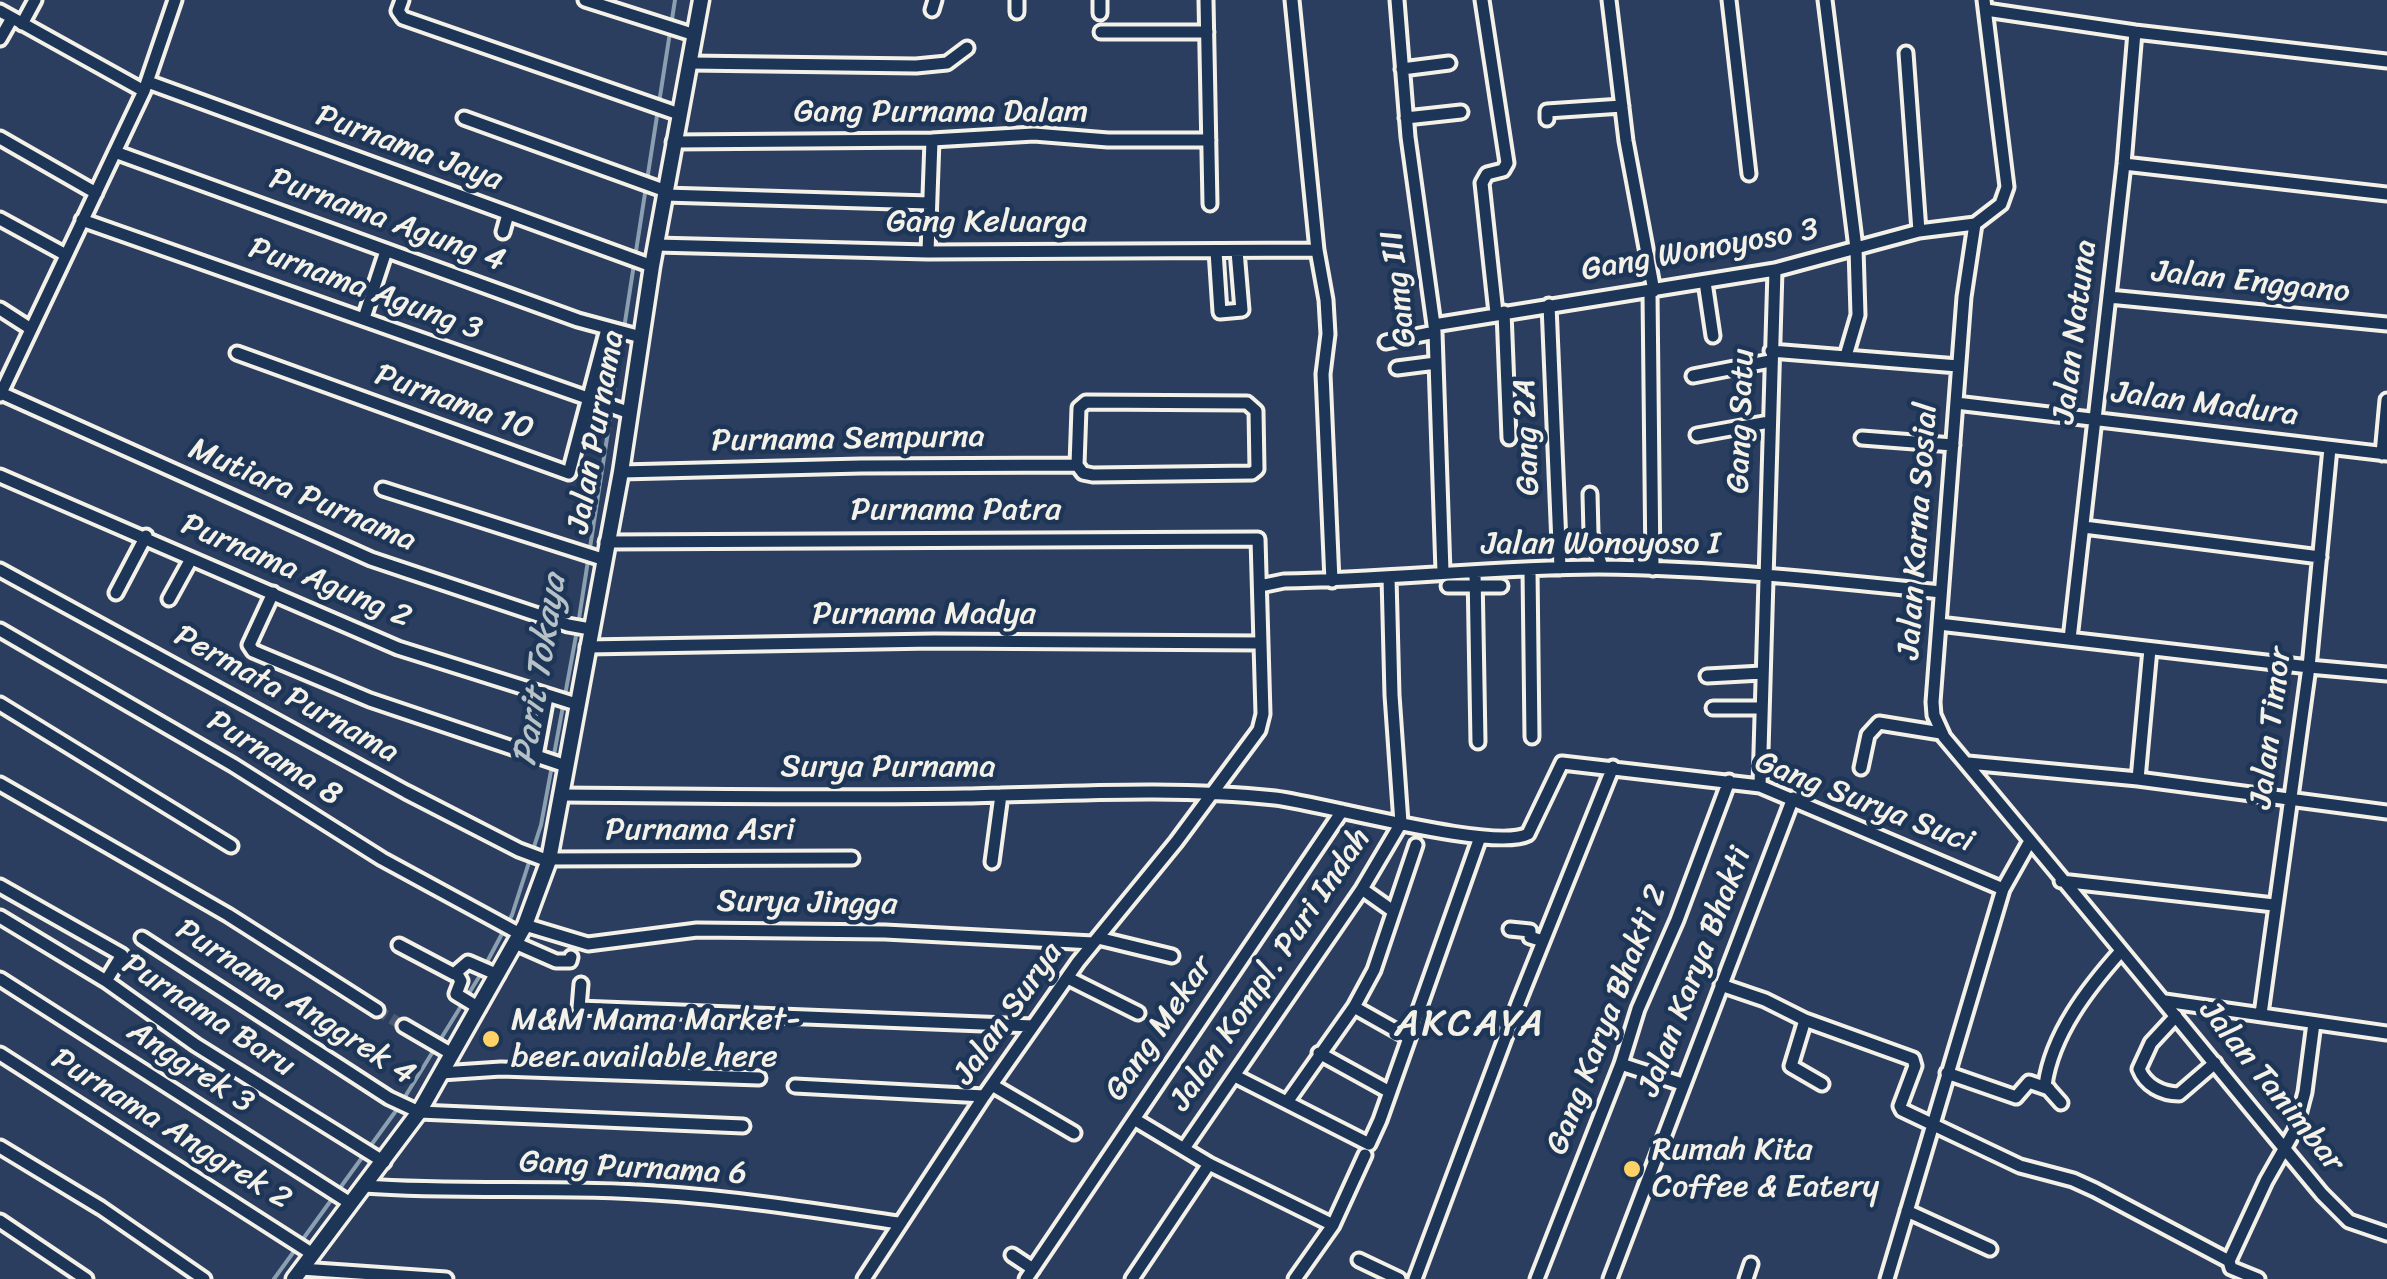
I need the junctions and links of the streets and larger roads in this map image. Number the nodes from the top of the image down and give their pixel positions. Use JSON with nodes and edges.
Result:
{"nodes":[{"id":1,"x":35,"y":0,"type":"edge"},
{"id":2,"x":175,"y":0,"type":"edge"},
{"id":3,"x":402,"y":0,"type":"edge"},
{"id":4,"x":585,"y":0,"type":"edge"},
{"id":5,"x":701,"y":0,"type":"edge"},
{"id":6,"x":1206,"y":0,"type":"edge"},
{"id":7,"x":1292,"y":0,"type":"edge"},
{"id":8,"x":1397,"y":0,"type":"edge"},
{"id":9,"x":1482,"y":0,"type":"edge"},
{"id":10,"x":1609,"y":0,"type":"edge"},
{"id":11,"x":1729,"y":0,"type":"edge"},
{"id":12,"x":1826,"y":0,"type":"edge"},
{"id":13,"x":1985,"y":5,"type":"edge"},
{"id":14,"x":0,"y":11,"type":"edge"},
{"id":15,"x":17,"y":21,"type":"junction"},
{"id":16,"x":1101,"y":32,"type":"dead end"},
{"id":17,"x":1207,"y":32,"type":"junction"},
{"id":18,"x":2134,"y":32,"type":"junction"},
{"id":19,"x":691,"y":34,"type":"junction"},
{"id":20,"x":0,"y":39,"type":"edge"},
{"id":21,"x":967,"y":48,"type":"dead end"},
{"id":22,"x":1906,"y":53,"type":"dead end"},
{"id":23,"x":2387,"y":61,"type":"edge"},
{"id":24,"x":1449,"y":63,"type":"dead end"},
{"id":25,"x":690,"y":64,"type":"junction"},
{"id":26,"x":1402,"y":69,"type":"junction"},
{"id":27,"x":146,"y":87,"type":"junction"},
{"id":28,"x":1622,"y":106,"type":"junction"},
{"id":29,"x":1462,"y":112,"type":"dead end"},
{"id":30,"x":675,"y":113,"type":"junction"},
{"id":31,"x":464,"y":118,"type":"dead end"},
{"id":32,"x":1406,"y":118,"type":"junction"},
{"id":33,"x":1548,"y":119,"type":"dead end"},
{"id":34,"x":0,"y":138,"type":"edge"},
{"id":35,"x":932,"y":140,"type":"junction"},
{"id":36,"x":1209,"y":140,"type":"junction"},
{"id":37,"x":673,"y":142,"type":"junction"},
{"id":38,"x":115,"y":152,"type":"junction"},
{"id":39,"x":2124,"y":164,"type":"junction"},
{"id":40,"x":1749,"y":174,"type":"dead end"},
{"id":41,"x":663,"y":192,"type":"junction"},
{"id":42,"x":96,"y":193,"type":"junction"},
{"id":43,"x":2387,"y":194,"type":"edge"},
{"id":44,"x":928,"y":203,"type":"junction"},
{"id":45,"x":1210,"y":204,"type":"dead end"},
{"id":46,"x":508,"y":214,"type":"junction"},
{"id":47,"x":0,"y":219,"type":"edge"},
{"id":48,"x":82,"y":220,"type":"junction"},
{"id":49,"x":1975,"y":224,"type":"junction"},
{"id":50,"x":1919,"y":231,"type":"junction"},
{"id":51,"x":503,"y":232,"type":"dead end"},
{"id":52,"x":656,"y":245,"type":"junction"},
{"id":53,"x":1856,"y":248,"type":"junction"},
{"id":54,"x":1216,"y":250,"type":"junction"},
{"id":55,"x":1237,"y":250,"type":"junction"},
{"id":56,"x":1318,"y":250,"type":"junction"},
{"id":57,"x":386,"y":251,"type":"junction"},
{"id":58,"x":928,"y":252,"type":"junction"},
{"id":59,"x":66,"y":255,"type":"junction"},
{"id":60,"x":648,"y":265,"type":"junction"},
{"id":61,"x":1775,"y":270,"type":"junction"},
{"id":62,"x":1704,"y":282,"type":"junction"},
{"id":63,"x":1652,"y":292,"type":"junction"},
{"id":64,"x":2109,"y":297,"type":"junction"},
{"id":65,"x":1549,"y":305,"type":"junction"},
{"id":66,"x":0,"y":310,"type":"edge"},
{"id":67,"x":1500,"y":313,"type":"junction"},
{"id":68,"x":364,"y":318,"type":"junction"},
{"id":69,"x":2387,"y":324,"type":"edge"},
{"id":70,"x":31,"y":329,"type":"junction"},
{"id":71,"x":1434,"y":329,"type":"junction"},
{"id":72,"x":612,"y":330,"type":"junction"},
{"id":73,"x":1713,"y":336,"type":"dead end"},
{"id":74,"x":639,"y":337,"type":"junction"},
{"id":75,"x":1386,"y":342,"type":"dead end"},
{"id":76,"x":237,"y":353,"type":"dead end"},
{"id":77,"x":1770,"y":356,"type":"junction"},
{"id":78,"x":1846,"y":356,"type":"junction"},
{"id":79,"x":1436,"y":363,"type":"junction"},
{"id":80,"x":1958,"y":366,"type":"junction"},
{"id":81,"x":1397,"y":368,"type":"dead end"},
{"id":82,"x":1693,"y":376,"type":"dead end"},
{"id":83,"x":0,"y":394,"type":"edge"},
{"id":84,"x":590,"y":400,"type":"junction"},
{"id":85,"x":2387,"y":400,"type":"edge"},
{"id":86,"x":1956,"y":402,"type":"junction"},
{"id":87,"x":626,"y":412,"type":"junction"},
{"id":88,"x":2093,"y":419,"type":"junction"},
{"id":89,"x":1768,"y":422,"type":"junction"},
{"id":90,"x":1696,"y":434,"type":"dead end"},
{"id":91,"x":1509,"y":438,"type":"dead end"},
{"id":92,"x":1862,"y":438,"type":"dead end"},
{"id":93,"x":1953,"y":445,"type":"junction"},
{"id":94,"x":2330,"y":448,"type":"junction"},
{"id":95,"x":2384,"y":454,"type":"edge"},
{"id":96,"x":1077,"y":465,"type":"junction"},
{"id":97,"x":620,"y":472,"type":"junction"},
{"id":98,"x":0,"y":476,"type":"edge"},
{"id":99,"x":383,"y":488,"type":"dead end"},
{"id":100,"x":1590,"y":494,"type":"dead end"},
{"id":101,"x":2084,"y":527,"type":"junction"},
{"id":102,"x":146,"y":536,"type":"junction"},
{"id":103,"x":606,"y":542,"type":"junction"},
{"id":104,"x":2320,"y":557,"type":"junction"},
{"id":105,"x":598,"y":558,"type":"junction"},
{"id":106,"x":191,"y":559,"type":"junction"},
{"id":107,"x":1602,"y":567,"type":"junction"},
{"id":108,"x":1560,"y":568,"type":"junction"},
{"id":109,"x":1653,"y":569,"type":"junction"},
{"id":110,"x":0,"y":570,"type":"edge"},
{"id":111,"x":1530,"y":570,"type":"junction"},
{"id":112,"x":1443,"y":572,"type":"junction"},
{"id":113,"x":1475,"y":572,"type":"junction"},
{"id":114,"x":1765,"y":574,"type":"junction"},
{"id":115,"x":1389,"y":576,"type":"junction"},
{"id":116,"x":1332,"y":581,"type":"junction"},
{"id":117,"x":1260,"y":586,"type":"junction"},
{"id":118,"x":1448,"y":586,"type":"dead end"},
{"id":119,"x":1475,"y":586,"type":"junction"},
{"id":120,"x":1501,"y":586,"type":"dead end"},
{"id":121,"x":1942,"y":592,"type":"junction"},
{"id":122,"x":116,"y":593,"type":"dead end"},
{"id":123,"x":273,"y":593,"type":"junction"},
{"id":124,"x":169,"y":599,"type":"dead end"},
{"id":125,"x":1940,"y":624,"type":"junction"},
{"id":126,"x":580,"y":628,"type":"junction"},
{"id":127,"x":0,"y":630,"type":"edge"},
{"id":128,"x":2070,"y":639,"type":"junction"},
{"id":129,"x":1261,"y":643,"type":"junction"},
{"id":130,"x":588,"y":647,"type":"junction"},
{"id":131,"x":2150,"y":649,"type":"junction"},
{"id":132,"x":2309,"y":668,"type":"junction"},
{"id":133,"x":1762,"y":672,"type":"junction"},
{"id":134,"x":2387,"y":674,"type":"edge"},
{"id":135,"x":1707,"y":676,"type":"dead end"},
{"id":136,"x":561,"y":701,"type":"junction"},
{"id":137,"x":0,"y":704,"type":"edge"},
{"id":138,"x":1713,"y":708,"type":"dead end"},
{"id":139,"x":1761,"y":708,"type":"junction"},
{"id":140,"x":1941,"y":733,"type":"junction"},
{"id":141,"x":1532,"y":737,"type":"dead end"},
{"id":142,"x":1478,"y":742,"type":"dead end"},
{"id":143,"x":539,"y":758,"type":"junction"},
{"id":144,"x":1968,"y":763,"type":"junction"},
{"id":145,"x":561,"y":764,"type":"junction"},
{"id":146,"x":1613,"y":767,"type":"junction"},
{"id":147,"x":1861,"y":768,"type":"dead end"},
{"id":148,"x":2138,"y":780,"type":"junction"},
{"id":149,"x":1729,"y":781,"type":"junction"},
{"id":150,"x":0,"y":784,"type":"edge"},
{"id":151,"x":1760,"y":786,"type":"junction"},
{"id":152,"x":1213,"y":792,"type":"junction"},
{"id":153,"x":563,"y":795,"type":"junction"},
{"id":154,"x":1001,"y":795,"type":"junction"},
{"id":155,"x":1793,"y":798,"type":"junction"},
{"id":156,"x":2292,"y":798,"type":"junction"},
{"id":157,"x":1342,"y":811,"type":"junction"},
{"id":158,"x":2387,"y":812,"type":"edge"},
{"id":159,"x":1402,"y":823,"type":"junction"},
{"id":160,"x":1480,"y":837,"type":"junction"},
{"id":161,"x":2030,"y":841,"type":"junction"},
{"id":162,"x":1416,"y":845,"type":"dead end"},
{"id":163,"x":231,"y":846,"type":"dead end"},
{"id":164,"x":852,"y":858,"type":"dead end"},
{"id":165,"x":546,"y":859,"type":"junction"},
{"id":166,"x":992,"y":862,"type":"dead end"},
{"id":167,"x":2062,"y":881,"type":"junction"},
{"id":168,"x":0,"y":886,"type":"edge"},
{"id":169,"x":1362,"y":889,"type":"junction"},
{"id":170,"x":2003,"y":890,"type":"junction"},
{"id":171,"x":2274,"y":906,"type":"junction"},
{"id":172,"x":1393,"y":911,"type":"junction"},
{"id":173,"x":0,"y":917,"type":"edge"},
{"id":174,"x":1510,"y":929,"type":"dead end"},
{"id":175,"x":519,"y":934,"type":"junction"},
{"id":176,"x":142,"y":938,"type":"dead end"},
{"id":177,"x":1543,"y":940,"type":"junction"},
{"id":178,"x":1095,"y":941,"type":"junction"},
{"id":179,"x":399,"y":945,"type":"dead end"},
{"id":180,"x":2121,"y":952,"type":"junction"},
{"id":181,"x":571,"y":956,"type":"dead end"},
{"id":182,"x":1172,"y":956,"type":"dead end"},
{"id":183,"x":456,"y":974,"type":"junction"},
{"id":184,"x":498,"y":975,"type":"junction"},
{"id":185,"x":1068,"y":978,"type":"junction"},
{"id":186,"x":0,"y":979,"type":"edge"},
{"id":187,"x":106,"y":981,"type":"junction"},
{"id":188,"x":580,"y":984,"type":"dead end"},
{"id":189,"x":1721,"y":985,"type":"junction"},
{"id":190,"x":2164,"y":1001,"type":"junction"},
{"id":191,"x":477,"y":1007,"type":"junction"},
{"id":192,"x":1354,"y":1007,"type":"junction"},
{"id":193,"x":377,"y":1010,"type":"tunnel mouth"},
{"id":194,"x":1138,"y":1013,"type":"dead end"},
{"id":195,"x":2261,"y":1014,"type":"junction"},
{"id":196,"x":2176,"y":1016,"type":"junction"},
{"id":197,"x":1805,"y":1020,"type":"junction"},
{"id":198,"x":2314,"y":1023,"type":"junction"},
{"id":199,"x":404,"y":1026,"type":"tunnel mouth"},
{"id":200,"x":1032,"y":1026,"type":"junction"},
{"id":201,"x":2387,"y":1033,"type":"edge"},
{"id":202,"x":1409,"y":1038,"type":"junction"},
{"id":203,"x":450,"y":1053,"type":"junction"},
{"id":204,"x":1320,"y":1053,"type":"junction"},
{"id":205,"x":0,"y":1054,"type":"edge"},
{"id":206,"x":2215,"y":1063,"type":"junction"},
{"id":207,"x":1621,"y":1064,"type":"junction"},
{"id":208,"x":441,"y":1073,"type":"junction"},
{"id":209,"x":1947,"y":1073,"type":"junction"},
{"id":210,"x":1235,"y":1076,"type":"junction"},
{"id":211,"x":759,"y":1078,"type":"dead end"},
{"id":212,"x":1682,"y":1084,"type":"junction"},
{"id":213,"x":1822,"y":1084,"type":"dead end"},
{"id":214,"x":795,"y":1086,"type":"dead end"},
{"id":215,"x":988,"y":1090,"type":"junction"},
{"id":216,"x":1388,"y":1090,"type":"junction"},
{"id":217,"x":2049,"y":1090,"type":"junction"},
{"id":218,"x":1287,"y":1102,"type":"junction"},
{"id":219,"x":2061,"y":1103,"type":"dead end"},
{"id":220,"x":415,"y":1111,"type":"junction"},
{"id":221,"x":1134,"y":1119,"type":"junction"},
{"id":222,"x":1934,"y":1122,"type":"junction"},
{"id":223,"x":743,"y":1126,"type":"dead end"},
{"id":224,"x":1074,"y":1133,"type":"dead end"},
{"id":225,"x":0,"y":1147,"type":"edge"},
{"id":226,"x":1184,"y":1147,"type":"junction"},
{"id":227,"x":1367,"y":1149,"type":"junction"},
{"id":228,"x":2286,"y":1150,"type":"junction"},
{"id":229,"x":380,"y":1160,"type":"junction"},
{"id":230,"x":1210,"y":1164,"type":"junction"},
{"id":231,"x":364,"y":1186,"type":"junction"},
{"id":232,"x":347,"y":1202,"type":"junction"},
{"id":233,"x":1907,"y":1211,"type":"junction"},
{"id":234,"x":0,"y":1221,"type":"edge"},
{"id":235,"x":898,"y":1223,"type":"junction"},
{"id":236,"x":1332,"y":1225,"type":"junction"},
{"id":237,"x":2387,"y":1234,"type":"edge"},
{"id":238,"x":1990,"y":1249,"type":"dead end"},
{"id":239,"x":309,"y":1251,"type":"junction"},
{"id":240,"x":1012,"y":1255,"type":"dead end"},
{"id":241,"x":1358,"y":1260,"type":"dead end"},
{"id":242,"x":2229,"y":1261,"type":"junction"},
{"id":243,"x":1751,"y":1264,"type":"dead end"},
{"id":244,"x":297,"y":1274,"type":"edge"},
{"id":245,"x":1030,"y":1274,"type":"edge"},
{"id":246,"x":1890,"y":1278,"type":"edge"},
{"id":247,"x":86,"y":1279,"type":"edge"},
{"id":248,"x":204,"y":1279,"type":"edge"},
{"id":249,"x":446,"y":1279,"type":"edge"},
{"id":250,"x":864,"y":1279,"type":"edge"},
{"id":251,"x":1132,"y":1279,"type":"edge"},
{"id":252,"x":1295,"y":1279,"type":"edge"},
{"id":253,"x":1400,"y":1279,"type":"edge"},
{"id":254,"x":1415,"y":1279,"type":"edge"},
{"id":255,"x":1538,"y":1279,"type":"edge"},
{"id":256,"x":1610,"y":1279,"type":"edge"},
{"id":257,"x":1746,"y":1279,"type":"edge"},
{"id":258,"x":2258,"y":1279,"type":"edge"}],
"edges":[{"from":1,"to":15,"type":"street"},
{"from":2,"to":27,"type":"street"},
{"from":3,"to":30,"type":"street"},
{"from":4,"to":19,"type":"street"},
{"from":5,"to":19,"type":"street","name":"Jalan Purnama"},
{"from":6,"to":17,"type":"street"},
{"from":7,"to":56,"type":"street"},
{"from":8,"to":26,"type":"street","name":"Gamg III"},
{"from":9,"to":67,"type":"street"},
{"from":10,"to":28,"type":"street"},
{"from":11,"to":40,"type":"street"},
{"from":12,"to":53,"type":"street"},
{"from":13,"to":18,"type":"street"},
{"from":13,"to":49,"type":"street"},
{"from":14,"to":15,"type":"street","name":"Purnama Jaya"},
{"from":15,"to":20,"type":"street"},
{"from":15,"to":27,"type":"street","name":"Purnama Jaya"},
{"from":16,"to":17,"type":"street"},
{"from":17,"to":36,"type":"street"},
{"from":18,"to":23,"type":"street"},
{"from":18,"to":39,"type":"street","name":"Jalan Natuna"},
{"from":19,"to":25,"type":"street","name":"Jalan Purnama"},
{"from":21,"to":25,"type":"street"},
{"from":22,"to":50,"type":"street"},
{"from":24,"to":26,"type":"street"},
{"from":25,"to":30,"type":"street","name":"Jalan Purnama"},
{"from":26,"to":32,"type":"street","name":"Gamg III"},
{"from":27,"to":38,"type":"street"},
{"from":27,"to":46,"type":"street","name":"Purnama Jaya"},
{"from":28,"to":33,"type":"street"},
{"from":28,"to":63,"type":"street"},
{"from":29,"to":32,"type":"street"},
{"from":30,"to":37,"type":"street","name":"Jalan Purnama"},
{"from":31,"to":41,"type":"street"},
{"from":32,"to":71,"type":"street","name":"Gamg III"},
{"from":34,"to":42,"type":"street"},
{"from":35,"to":36,"type":"street","name":"Gang Purnama Dalam"},
{"from":35,"to":37,"type":"street","name":"Gang Purnama Dalam"},
{"from":35,"to":44,"type":"street"},
{"from":36,"to":45,"type":"street"},
{"from":37,"to":41,"type":"street","name":"Jalan Purnama"},
{"from":38,"to":42,"type":"street"},
{"from":38,"to":57,"type":"street","name":"Purnama Agung 4"},
{"from":39,"to":43,"type":"street"},
{"from":39,"to":64,"type":"street","name":"Jalan Natuna"},
{"from":41,"to":44,"type":"street"},
{"from":41,"to":52,"type":"street","name":"Jalan Purnama"},
{"from":42,"to":48,"type":"street"},
{"from":44,"to":58,"type":"street"},
{"from":46,"to":51,"type":"street"},
{"from":46,"to":60,"type":"street","name":"Purnama Jaya"},
{"from":47,"to":59,"type":"street"},
{"from":48,"to":59,"type":"street"},
{"from":48,"to":68,"type":"street","name":"Purnama Agung 3"},
{"from":49,"to":50,"type":"street","name":"Gang Wonoyoso 3"},
{"from":49,"to":80,"type":"street","name":"Jalan Karna Sosial"},
{"from":50,"to":53,"type":"street","name":"Gang Wonoyoso 3"},
{"from":52,"to":58,"type":"street","name":"Gang Keluarga"},
{"from":52,"to":60,"type":"street","name":"Jalan Purnama"},
{"from":53,"to":61,"type":"street","name":"Gang Wonoyoso 3"},
{"from":53,"to":78,"type":"street"},
{"from":54,"to":55,"type":"street","name":"Gang Keluarga"},
{"from":54,"to":55,"type":"street"},
{"from":54,"to":58,"type":"street","name":"Gang Keluarga"},
{"from":55,"to":56,"type":"street","name":"Gang Keluarga"},
{"from":56,"to":116,"type":"street"},
{"from":57,"to":68,"type":"street"},
{"from":57,"to":72,"type":"street","name":"Purnama Agung 4"},
{"from":59,"to":70,"type":"street"},
{"from":60,"to":74,"type":"street","name":"Jalan Purnama"},
{"from":61,"to":62,"type":"street","name":"Gang Wonoyoso 3"},
{"from":61,"to":77,"type":"street","name":"Gang Satu"},
{"from":62,"to":63,"type":"street","name":"Gang Wonoyoso 3"},
{"from":62,"to":73,"type":"street"},
{"from":63,"to":65,"type":"street","name":"Gang Wonoyoso 3"},
{"from":63,"to":109,"type":"street"},
{"from":64,"to":69,"type":"street","name":"Jalan Enggano"},
{"from":64,"to":88,"type":"street","name":"Jalan Natuna"},
{"from":65,"to":67,"type":"street","name":"Gang Wonoyoso 3"},
{"from":65,"to":108,"type":"street","name":"Gang 2A"},
{"from":66,"to":70,"type":"street"},
{"from":67,"to":71,"type":"street","name":"Gang Wonoyoso 3"},
{"from":67,"to":91,"type":"street"},
{"from":68,"to":84,"type":"street","name":"Purnama Agung 3"},
{"from":70,"to":83,"type":"street"},
{"from":71,"to":75,"type":"street","name":"Gang Wonoyoso 3"},
{"from":71,"to":79,"type":"street","name":"Gamg III"},
{"from":72,"to":74,"type":"street","name":"Purnama Agung 4"},
{"from":72,"to":84,"type":"street","name":"Purnama 10"},
{"from":74,"to":87,"type":"street","name":"Jalan Purnama"},
{"from":76,"to":84,"type":"street","name":"Purnama 10"},
{"from":77,"to":78,"type":"street"},
{"from":77,"to":82,"type":"street"},
{"from":77,"to":89,"type":"street","name":"Gang Satu"},
{"from":78,"to":80,"type":"street"},
{"from":79,"to":81,"type":"street"},
{"from":79,"to":112,"type":"street","name":"Gamg III"},
{"from":80,"to":86,"type":"street","name":"Jalan Karna Sosial"},
{"from":83,"to":126,"type":"street","name":"Mutiara Purnama"},
{"from":84,"to":87,"type":"street","name":"Purnama Agung 3"},
{"from":85,"to":95,"type":"street"},
{"from":86,"to":88,"type":"street","name":"Jalan Madura"},
{"from":86,"to":93,"type":"street","name":"Jalan Karna Sosial"},
{"from":87,"to":97,"type":"street","name":"Jalan Purnama"},
{"from":88,"to":94,"type":"street","name":"Jalan Madura"},
{"from":88,"to":101,"type":"street","name":"Jalan Natuna"},
{"from":89,"to":90,"type":"street"},
{"from":89,"to":114,"type":"street","name":"Gang Satu"},
{"from":92,"to":93,"type":"street"},
{"from":93,"to":121,"type":"street","name":"Jalan Karna Sosial"},
{"from":94,"to":95,"type":"street","name":"Jalan Madura"},
{"from":94,"to":104,"type":"street","name":"Jalan Timor"},
{"from":96,"to":96,"type":"street","name":"Purnama Sempurna"},
{"from":96,"to":97,"type":"street","name":"Purnama Sempurna"},
{"from":97,"to":103,"type":"street","name":"Jalan Purnama"},
{"from":98,"to":102,"type":"street","name":"Purnama Agung 2"},
{"from":99,"to":105,"type":"street"},
{"from":100,"to":107,"type":"street"},
{"from":101,"to":104,"type":"street"},
{"from":101,"to":128,"type":"street","name":"Jalan Natuna"},
{"from":102,"to":106,"type":"street","name":"Purnama Agung 2"},
{"from":102,"to":122,"type":"street"},
{"from":103,"to":105,"type":"street","name":"Jalan Purnama"},
{"from":103,"to":117,"type":"street","name":"Purnama Patra"},
{"from":104,"to":132,"type":"street","name":"Jalan Timor"},
{"from":105,"to":126,"type":"street","name":"Jalan Purnama"},
{"from":106,"to":123,"type":"street","name":"Purnama Agung 2"},
{"from":106,"to":124,"type":"street"},
{"from":107,"to":108,"type":"street","name":"Jalan Wonoyoso I"},
{"from":107,"to":109,"type":"street","name":"Jalan Wonoyoso I"},
{"from":108,"to":111,"type":"street","name":"Jalan Wonoyoso I"},
{"from":109,"to":114,"type":"street","name":"Jalan Wonoyoso I"},
{"from":110,"to":165,"type":"street","name":"Permata Purnama"},
{"from":111,"to":113,"type":"street","name":"Jalan Wonoyoso I"},
{"from":111,"to":141,"type":"street"},
{"from":112,"to":113,"type":"street","name":"Jalan Wonoyoso I"},
{"from":112,"to":115,"type":"street","name":"Jalan Wonoyoso I"},
{"from":113,"to":119,"type":"street"},
{"from":114,"to":121,"type":"street","name":"Jalan Wonoyoso I"},
{"from":114,"to":133,"type":"street","name":"Gang Satu"},
{"from":115,"to":116,"type":"street","name":"Jalan Wonoyoso I"},
{"from":115,"to":159,"type":"street"},
{"from":116,"to":117,"type":"street","name":"Jalan Wonoyoso I"},
{"from":117,"to":129,"type":"street","name":"Jalan Surya"},
{"from":118,"to":119,"type":"street"},
{"from":119,"to":120,"type":"street"},
{"from":119,"to":142,"type":"street"},
{"from":121,"to":125,"type":"street","name":"Jalan Karna Sosial"},
{"from":123,"to":136,"type":"street","name":"Purnama Agung 2"},
{"from":123,"to":143,"type":"street"},
{"from":125,"to":128,"type":"street"},
{"from":125,"to":140,"type":"street","name":"Jalan Karna Sosial"},
{"from":126,"to":130,"type":"street","name":"Jalan Purnama"},
{"from":127,"to":175,"type":"street","name":"Purnama 8"},
{"from":128,"to":131,"type":"street"},
{"from":129,"to":130,"type":"street","name":"Purnama Madya"},
{"from":129,"to":152,"type":"street","name":"Jalan Surya"},
{"from":130,"to":136,"type":"street","name":"Jalan Purnama"},
{"from":131,"to":132,"type":"street"},
{"from":131,"to":148,"type":"street"},
{"from":132,"to":134,"type":"street"},
{"from":132,"to":156,"type":"street","name":"Jalan Timor"},
{"from":133,"to":135,"type":"street"},
{"from":133,"to":139,"type":"street","name":"Gang Satu"},
{"from":136,"to":143,"type":"street"},
{"from":136,"to":145,"type":"street","name":"Jalan Purnama"},
{"from":137,"to":163,"type":"street"},
{"from":138,"to":139,"type":"street"},
{"from":139,"to":151,"type":"street","name":"Gang Satu"},
{"from":140,"to":144,"type":"street"},
{"from":140,"to":147,"type":"street"},
{"from":143,"to":145,"type":"street"},
{"from":144,"to":148,"type":"street"},
{"from":144,"to":161,"type":"street"},
{"from":145,"to":153,"type":"street","name":"Jalan Purnama"},
{"from":146,"to":149,"type":"street","name":"Gang Surya Suci"},
{"from":146,"to":160,"type":"street","name":"Gang Surya Suci"},
{"from":146,"to":177,"type":"street"},
{"from":148,"to":156,"type":"street"},
{"from":149,"to":151,"type":"street","name":"Gang Surya Suci"},
{"from":149,"to":207,"type":"street","name":"Gang Karya Bhakti 2"},
{"from":150,"to":193,"type":"street"},
{"from":151,"to":155,"type":"street","name":"Gang Surya Suci"},
{"from":152,"to":154,"type":"street","name":"Surya Purnama"},
{"from":152,"to":157,"type":"street","name":"Gang Surya Suci"},
{"from":152,"to":178,"type":"street","name":"Jalan Surya"},
{"from":153,"to":154,"type":"street","name":"Surya Purnama"},
{"from":153,"to":165,"type":"street","name":"Jalan Purnama"},
{"from":154,"to":166,"type":"street"},
{"from":155,"to":170,"type":"street","name":"Gang Surya Suci"},
{"from":155,"to":189,"type":"street","name":"Jalan Karya Bhakti"},
{"from":156,"to":158,"type":"street"},
{"from":156,"to":171,"type":"street","name":"Jalan Timor"},
{"from":157,"to":159,"type":"street","name":"Gang Surya Suci"},
{"from":157,"to":221,"type":"street","name":"Gang Mekar"},
{"from":159,"to":160,"type":"street","name":"Gang Surya Suci"},
{"from":159,"to":169,"type":"street","name":"Jalan Kompl. Puri Indah"},
{"from":160,"to":202,"type":"street"},
{"from":161,"to":167,"type":"street"},
{"from":161,"to":170,"type":"street"},
{"from":162,"to":172,"type":"street"},
{"from":164,"to":165,"type":"street","name":"Purnama Asri"},
{"from":165,"to":175,"type":"street","name":"Jalan Purnama"},
{"from":167,"to":171,"type":"street"},
{"from":167,"to":180,"type":"street"},
{"from":168,"to":187,"type":"street"},
{"from":169,"to":172,"type":"street"},
{"from":169,"to":210,"type":"street","name":"Jalan Kompl. Puri Indah"},
{"from":170,"to":209,"type":"street"},
{"from":171,"to":195,"type":"street","name":"Jalan Timor"},
{"from":172,"to":192,"type":"street"},
{"from":173,"to":187,"type":"street","name":"Purnama Baru"},
{"from":174,"to":177,"type":"street"},
{"from":175,"to":178,"type":"street","name":"Surya Jingga"},
{"from":175,"to":181,"type":"street"},
{"from":175,"to":184,"type":"street","name":"Jalan Purnama"},
{"from":176,"to":220,"type":"street","name":"Purnama Anggrek 4"},
{"from":177,"to":254,"type":"street"},
{"from":178,"to":182,"type":"street","name":"Surya Jingga"},
{"from":178,"to":185,"type":"street","name":"Jalan Surya"},
{"from":179,"to":183,"type":"street"},
{"from":180,"to":190,"type":"street"},
{"from":180,"to":217,"type":"street"},
{"from":183,"to":184,"type":"street"},
{"from":183,"to":191,"type":"street"},
{"from":184,"to":191,"type":"street","name":"Jalan Purnama"},
{"from":185,"to":194,"type":"street"},
{"from":185,"to":200,"type":"street","name":"Jalan Surya"},
{"from":186,"to":232,"type":"street","name":"Anggrek 3"},
{"from":187,"to":229,"type":"street","name":"Purnama Baru"},
{"from":188,"to":200,"type":"street"},
{"from":189,"to":197,"type":"street"},
{"from":189,"to":212,"type":"street","name":"Jalan Karya Bhakti"},
{"from":190,"to":195,"type":"street"},
{"from":190,"to":196,"type":"street","name":"Jalan Tanimbar"},
{"from":191,"to":203,"type":"street","name":"Jalan Purnama"},
{"from":192,"to":202,"type":"street"},
{"from":192,"to":204,"type":"street"},
{"from":195,"to":198,"type":"street"},
{"from":196,"to":206,"type":"street","name":"Jalan Tanimbar"},
{"from":196,"to":206,"type":"street"},
{"from":197,"to":213,"type":"street"},
{"from":197,"to":222,"type":"street"},
{"from":198,"to":201,"type":"street"},
{"from":198,"to":228,"type":"street"},
{"from":199,"to":203,"type":"street"},
{"from":200,"to":215,"type":"street","name":"Jalan Surya"},
{"from":202,"to":216,"type":"street"},
{"from":203,"to":208,"type":"street","name":"Jalan Purnama"},
{"from":204,"to":216,"type":"street"},
{"from":204,"to":218,"type":"street"},
{"from":205,"to":239,"type":"street","name":"Purnama Anggrek 2"},
{"from":206,"to":228,"type":"street","name":"Jalan Tanimbar"},
{"from":207,"to":212,"type":"street"},
{"from":207,"to":255,"type":"street","name":"Gang Karya Bhakti 2"},
{"from":208,"to":211,"type":"street"},
{"from":208,"to":220,"type":"street","name":"Jalan Purnama"},
{"from":209,"to":217,"type":"street"},
{"from":209,"to":222,"type":"street"},
{"from":210,"to":218,"type":"street"},
{"from":210,"to":226,"type":"street","name":"Jalan Kompl. Puri Indah"},
{"from":212,"to":256,"type":"street","name":"Jalan Karya Bhakti"},
{"from":214,"to":215,"type":"street"},
{"from":215,"to":224,"type":"street"},
{"from":215,"to":235,"type":"street","name":"Jalan Surya"},
{"from":216,"to":227,"type":"street"},
{"from":217,"to":219,"type":"street"},
{"from":218,"to":227,"type":"street"},
{"from":220,"to":223,"type":"street"},
{"from":220,"to":229,"type":"street","name":"Jalan Purnama"},
{"from":221,"to":226,"type":"street"},
{"from":221,"to":245,"type":"street","name":"Gang Mekar"},
{"from":222,"to":233,"type":"street"},
{"from":222,"to":242,"type":"street"},
{"from":225,"to":248,"type":"street"},
{"from":226,"to":230,"type":"street"},
{"from":227,"to":236,"type":"street"},
{"from":228,"to":237,"type":"street","name":"Jalan Tanimbar"},
{"from":228,"to":242,"type":"street"},
{"from":229,"to":231,"type":"street","name":"Jalan Purnama"},
{"from":230,"to":236,"type":"street"},
{"from":230,"to":251,"type":"street"},
{"from":231,"to":232,"type":"street","name":"Jalan Purnama"},
{"from":231,"to":235,"type":"street","name":"Gang Purnama 6"},
{"from":232,"to":239,"type":"street","name":"Jalan Purnama"},
{"from":233,"to":238,"type":"street"},
{"from":233,"to":246,"type":"street"},
{"from":234,"to":247,"type":"street"},
{"from":235,"to":250,"type":"street","name":"Jalan Surya"},
{"from":236,"to":252,"type":"street"},
{"from":239,"to":244,"type":"street","name":"Jalan Purnama"},
{"from":240,"to":245,"type":"street"},
{"from":241,"to":253,"type":"street"},
{"from":242,"to":258,"type":"street"},
{"from":243,"to":257,"type":"street"},
{"from":244,"to":249,"type":"street"}]}
